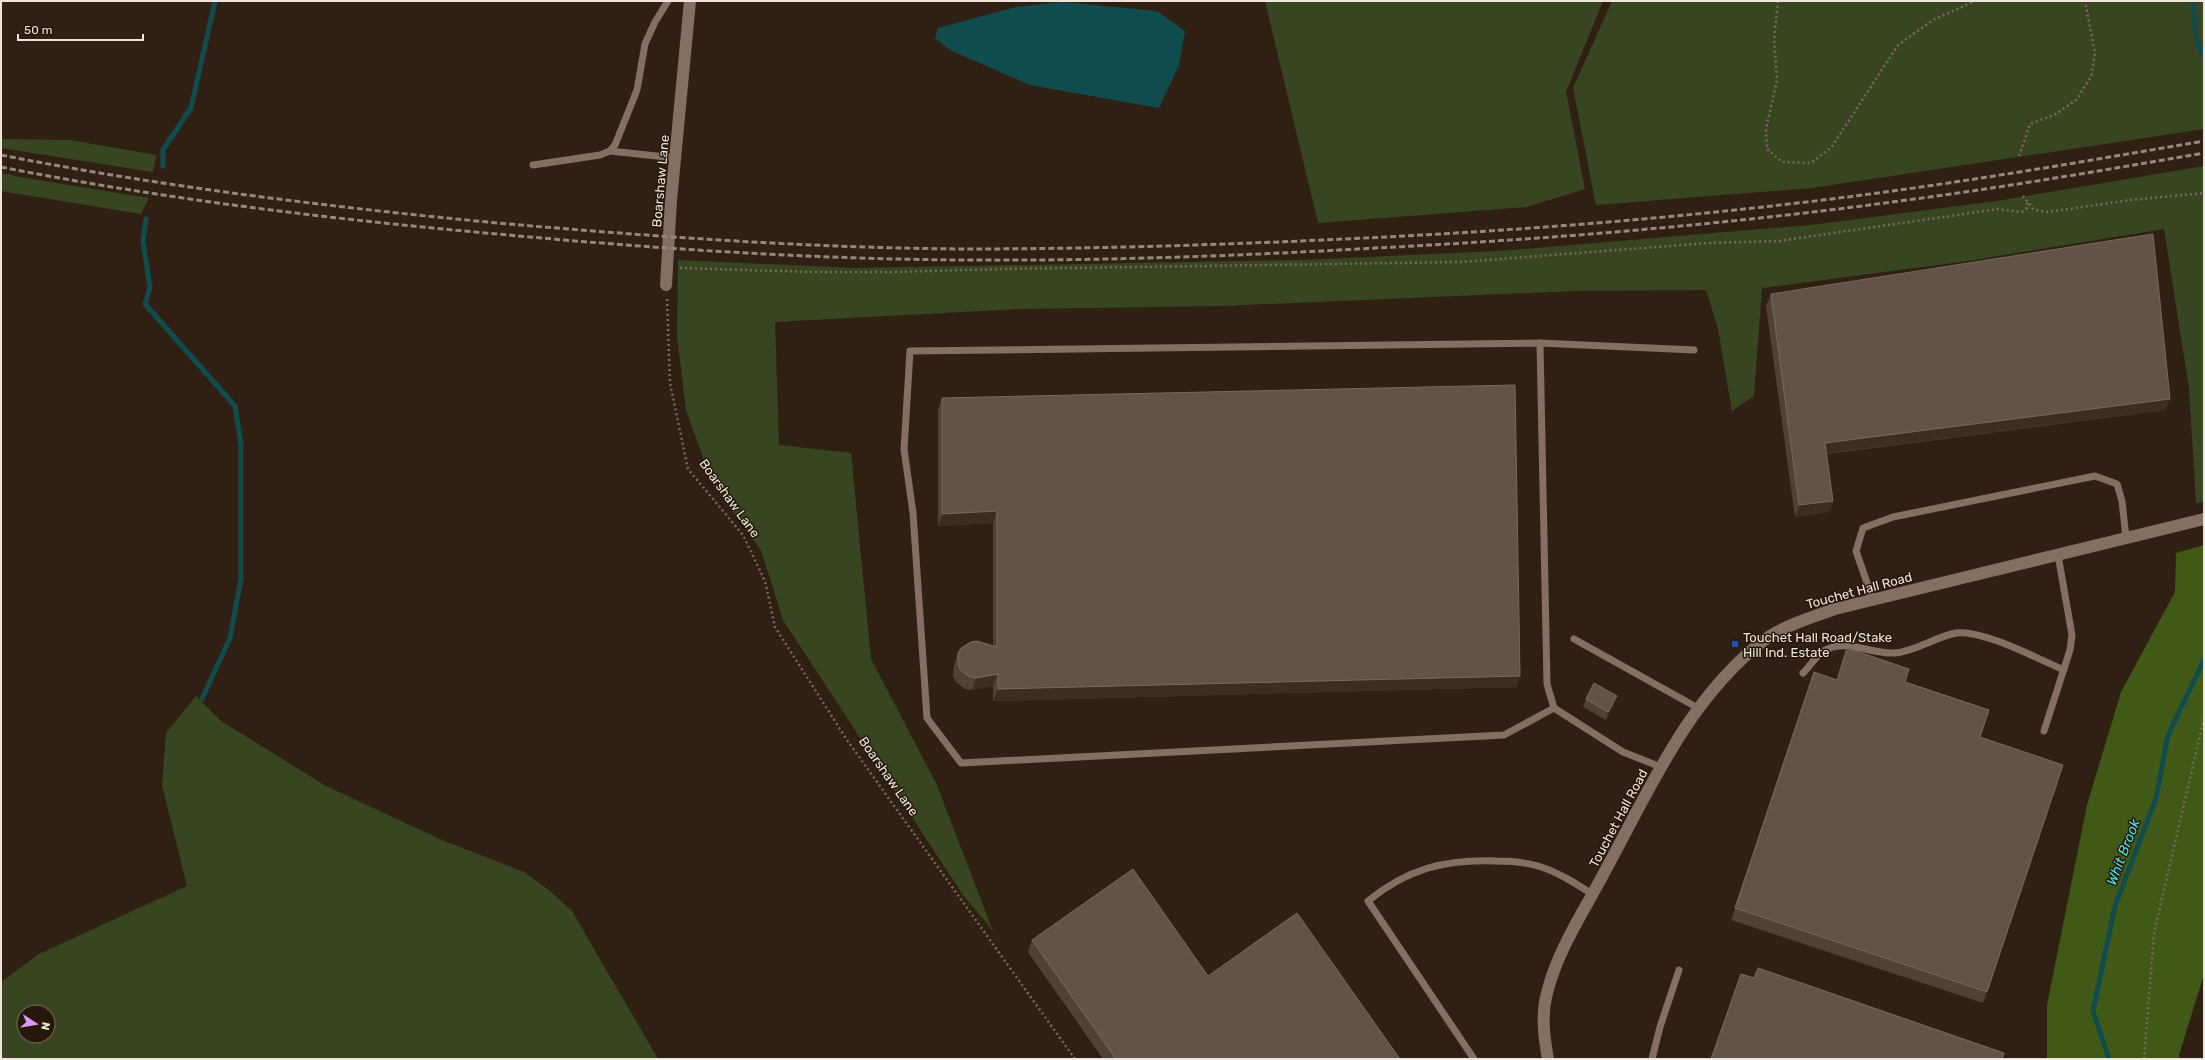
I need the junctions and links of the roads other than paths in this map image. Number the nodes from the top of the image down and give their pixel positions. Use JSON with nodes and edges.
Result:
{"nodes":[{"id":1,"x":668,"y":1,"type":"edge"},
{"id":2,"x":690,"y":1,"type":"edge"},
{"id":3,"x":610,"y":151,"type":"junction"},
{"id":4,"x":675,"y":158,"type":"junction"},
{"id":5,"x":533,"y":165,"type":"dead end"},
{"id":6,"x":666,"y":285,"type":"road end"},
{"id":7,"x":1540,"y":343,"type":"junction"},
{"id":8,"x":1694,"y":350,"type":"dead end"},
{"id":9,"x":2204,"y":520,"type":"edge"},
{"id":10,"x":2126,"y":538,"type":"junction"},
{"id":11,"x":2058,"y":555,"type":"junction"},
{"id":12,"x":1873,"y":600,"type":"junction"},
{"id":13,"x":1574,"y":639,"type":"dead end"},
{"id":14,"x":2064,"y":670,"type":"junction"},
{"id":15,"x":1803,"y":673,"type":"dead end"},
{"id":16,"x":1554,"y":708,"type":"junction"},
{"id":17,"x":1698,"y":708,"type":"junction"},
{"id":18,"x":2044,"y":731,"type":"dead end"},
{"id":19,"x":1661,"y":767,"type":"junction"},
{"id":20,"x":1592,"y":894,"type":"junction"},
{"id":21,"x":1679,"y":970,"type":"dead end"},
{"id":22,"x":1474,"y":1059,"type":"edge"},
{"id":23,"x":1548,"y":1059,"type":"edge"},
{"id":24,"x":1652,"y":1059,"type":"edge"}],
"edges":[{"from":1,"to":3,"type":"lane"},
{"from":2,"to":4,"type":"street","name":"Boarshaw Lane"},
{"from":3,"to":4,"type":"lane"},
{"from":3,"to":5,"type":"lane"},
{"from":4,"to":6,"type":"street","name":"Boarshaw Lane"},
{"from":7,"to":8,"type":"lane"},
{"from":7,"to":16,"type":"lane"},
{"from":7,"to":16,"type":"lane"},
{"from":9,"to":10,"type":"street","name":"Touchet Hall Road"},
{"from":10,"to":11,"type":"street","name":"Touchet Hall Road"},
{"from":10,"to":12,"type":"lane"},
{"from":11,"to":12,"type":"street","name":"Touchet Hall Road"},
{"from":11,"to":14,"type":"lane"},
{"from":12,"to":17,"type":"street","name":"Touchet Hall Road"},
{"from":13,"to":17,"type":"lane"},
{"from":14,"to":15,"type":"lane"},
{"from":14,"to":18,"type":"lane"},
{"from":16,"to":19,"type":"lane"},
{"from":17,"to":19,"type":"street","name":"Touchet Hall Road"},
{"from":19,"to":20,"type":"street","name":"Touchet Hall Road"},
{"from":20,"to":22,"type":"lane"},
{"from":20,"to":23,"type":"street","name":"Touchet Hall Road"},
{"from":21,"to":24,"type":"lane"}]}
